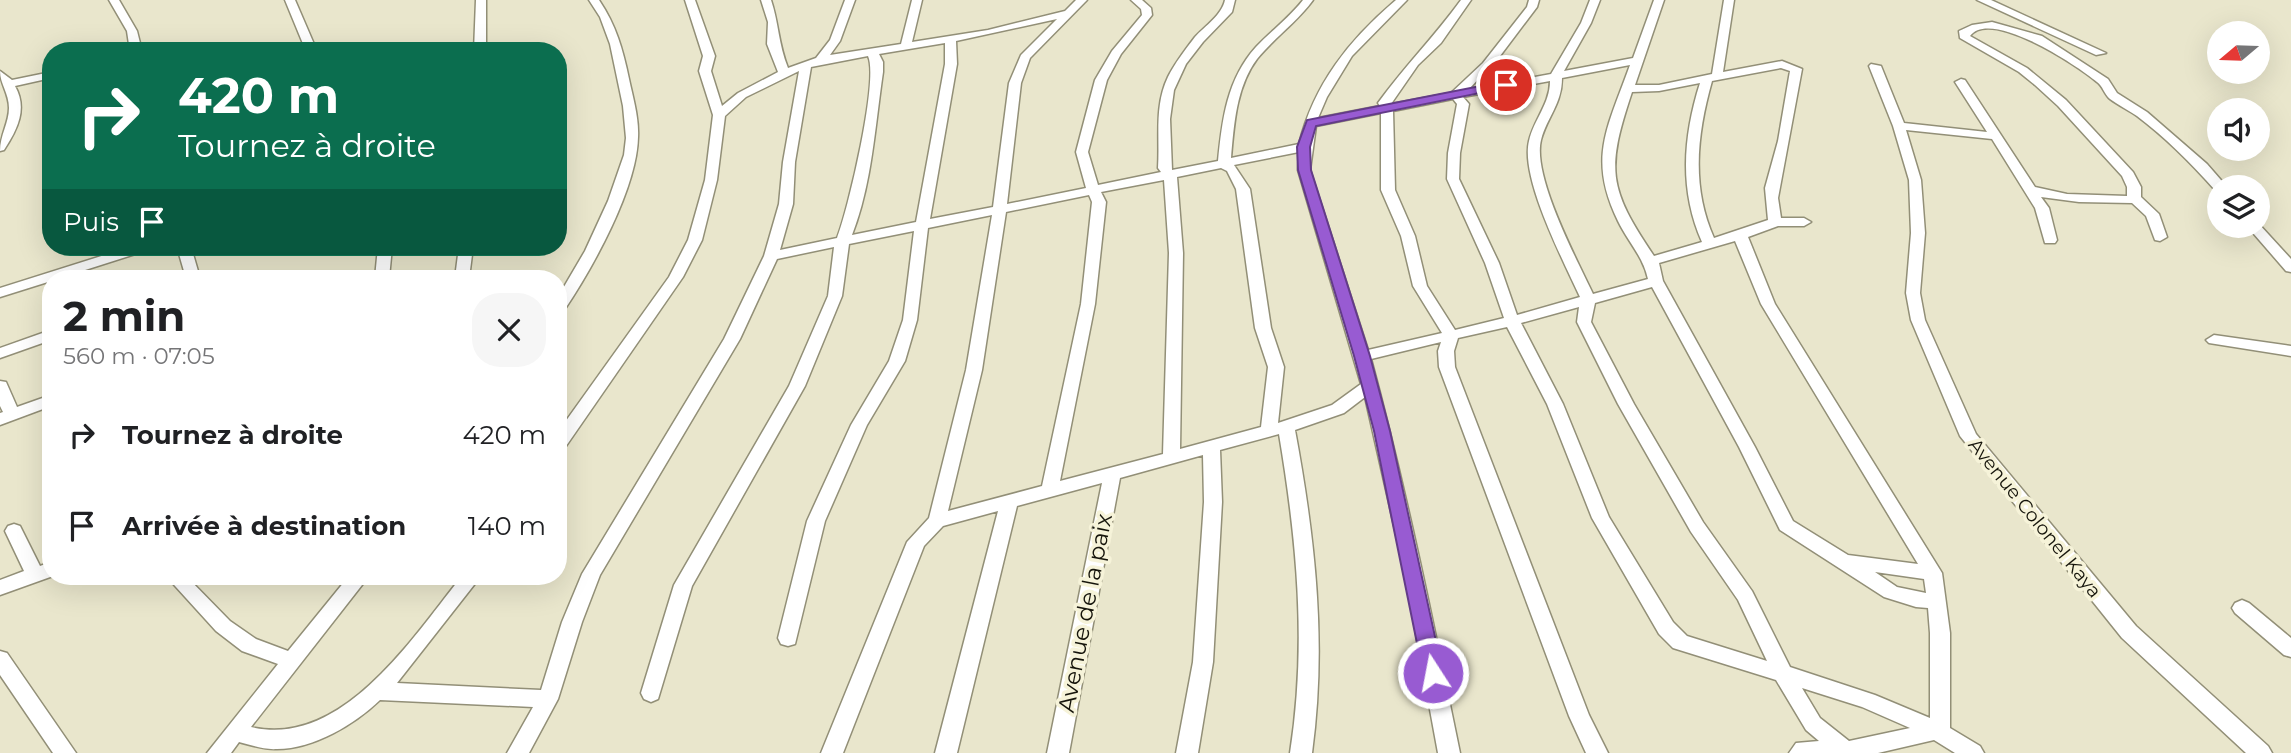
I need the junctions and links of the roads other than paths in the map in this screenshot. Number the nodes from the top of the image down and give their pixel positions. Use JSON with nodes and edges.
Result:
{"nodes":[{"id":1,"x":114,"y":0,"type":"edge"},
{"id":2,"x":290,"y":0,"type":"edge"},
{"id":3,"x":481,"y":0,"type":"edge"},
{"id":4,"x":594,"y":0,"type":"edge"},
{"id":5,"x":690,"y":0,"type":"edge"},
{"id":6,"x":766,"y":0,"type":"edge"},
{"id":7,"x":850,"y":0,"type":"edge"},
{"id":8,"x":917,"y":0,"type":"edge"},
{"id":9,"x":1082,"y":0,"type":"edge"},
{"id":10,"x":1136,"y":0,"type":"edge"},
{"id":11,"x":1230,"y":0,"type":"edge"},
{"id":12,"x":1308,"y":0,"type":"edge"},
{"id":13,"x":1402,"y":0,"type":"edge"},
{"id":14,"x":1466,"y":0,"type":"edge"},
{"id":15,"x":1534,"y":0,"type":"edge"},
{"id":16,"x":1595,"y":0,"type":"edge"},
{"id":17,"x":1659,"y":0,"type":"edge"},
{"id":18,"x":1729,"y":0,"type":"edge"},
{"id":19,"x":1982,"y":0,"type":"edge"},
{"id":20,"x":1066,"y":13,"type":"junction"},
{"id":21,"x":950,"y":39,"type":"junction"},
{"id":22,"x":134,"y":42,"type":"edge"},
{"id":23,"x":308,"y":42,"type":"edge"},
{"id":24,"x":480,"y":42,"type":"edge"},
{"id":25,"x":906,"y":46,"type":"junction"},
{"id":26,"x":872,"y":51,"type":"junction"},
{"id":27,"x":2100,"y":52,"type":"dead end"},
{"id":28,"x":1635,"y":61,"type":"junction"},
{"id":29,"x":813,"y":62,"type":"junction"},
{"id":30,"x":1875,"y":66,"type":"dead end"},
{"id":31,"x":784,"y":73,"type":"junction"},
{"id":32,"x":0,"y":75,"type":"edge"},
{"id":33,"x":1556,"y":75,"type":"junction"},
{"id":34,"x":42,"y":77,"type":"edge"},
{"id":35,"x":1712,"y":78,"type":"junction"},
{"id":36,"x":1961,"y":82,"type":"dead end"},
{"id":37,"x":11,"y":84,"type":"junction"},
{"id":38,"x":1628,"y":89,"type":"junction"},
{"id":39,"x":1455,"y":95,"type":"junction"},
{"id":40,"x":1387,"y":108,"type":"junction"},
{"id":41,"x":719,"y":115,"type":"junction"},
{"id":42,"x":1311,"y":123,"type":"junction"},
{"id":43,"x":1899,"y":127,"type":"junction"},
{"id":44,"x":1994,"y":136,"type":"junction"},
{"id":45,"x":0,"y":147,"type":"edge"},
{"id":46,"x":1304,"y":147,"type":"junction"},
{"id":47,"x":1224,"y":164,"type":"junction"},
{"id":48,"x":2209,"y":175,"type":"edge"},
{"id":49,"x":1170,"y":176,"type":"junction"},
{"id":50,"x":2032,"y":190,"type":"junction"},
{"id":51,"x":1095,"y":191,"type":"junction"},
{"id":52,"x":2134,"y":198,"type":"junction"},
{"id":53,"x":998,"y":210,"type":"junction"},
{"id":54,"x":1775,"y":222,"type":"junction"},
{"id":55,"x":1804,"y":222,"type":"dead end"},
{"id":56,"x":922,"y":225,"type":"junction"},
{"id":57,"x":1740,"y":235,"type":"junction"},
{"id":58,"x":2160,"y":237,"type":"dead end"},
{"id":59,"x":2265,"y":238,"type":"edge"},
{"id":60,"x":2050,"y":240,"type":"dead end"},
{"id":61,"x":842,"y":243,"type":"junction"},
{"id":62,"x":1710,"y":244,"type":"junction"},
{"id":63,"x":115,"y":256,"type":"edge"},
{"id":64,"x":771,"y":256,"type":"junction"},
{"id":65,"x":1651,"y":261,"type":"junction"},
{"id":66,"x":2291,"y":268,"type":"edge"},
{"id":67,"x":72,"y":270,"type":"edge"},
{"id":68,"x":42,"y":279,"type":"edge"},
{"id":69,"x":1656,"y":281,"type":"junction"},
{"id":70,"x":0,"y":293,"type":"edge"},
{"id":71,"x":567,"y":296,"type":"edge"},
{"id":72,"x":1588,"y":299,"type":"junction"},
{"id":73,"x":1511,"y":321,"type":"junction"},
{"id":74,"x":1451,"y":335,"type":"junction"},
{"id":75,"x":42,"y":338,"type":"edge"},
{"id":76,"x":2214,"y":340,"type":"dead end"},
{"id":77,"x":2291,"y":351,"type":"edge"},
{"id":78,"x":0,"y":353,"type":"edge"},
{"id":79,"x":1362,"y":356,"type":"junction"},
{"id":80,"x":0,"y":386,"type":"edge"},
{"id":81,"x":1370,"y":386,"type":"junction"},
{"id":82,"x":42,"y":403,"type":"edge"},
{"id":83,"x":6,"y":417,"type":"edge"},
{"id":84,"x":1278,"y":429,"type":"junction"},
{"id":85,"x":567,"y":432,"type":"edge"},
{"id":86,"x":1211,"y":447,"type":"junction"},
{"id":87,"x":1171,"y":458,"type":"junction"},
{"id":88,"x":1112,"y":474,"type":"junction"},
{"id":89,"x":1051,"y":490,"type":"junction"},
{"id":90,"x":1009,"y":502,"type":"junction"},
{"id":91,"x":937,"y":521,"type":"junction"},
{"id":92,"x":14,"y":531,"type":"dead end"},
{"id":93,"x":1846,"y":561,"type":"junction"},
{"id":94,"x":42,"y":571,"type":"edge"},
{"id":95,"x":42,"y":572,"type":"edge"},
{"id":96,"x":1933,"y":573,"type":"junction"},
{"id":97,"x":184,"y":585,"type":"edge"},
{"id":98,"x":352,"y":585,"type":"edge"},
{"id":99,"x":465,"y":585,"type":"edge"},
{"id":100,"x":0,"y":588,"type":"edge"},
{"id":101,"x":1938,"y":601,"type":"junction"},
{"id":102,"x":2242,"y":608,"type":"dead end"},
{"id":103,"x":788,"y":638,"type":"dead end"},
{"id":104,"x":2291,"y":649,"type":"edge"},
{"id":105,"x":0,"y":660,"type":"edge"},
{"id":106,"x":290,"y":660,"type":"junction"},
{"id":107,"x":1784,"y":676,"type":"junction"},
{"id":108,"x":380,"y":691,"type":"junction"},
{"id":109,"x":651,"y":693,"type":"dead end"},
{"id":110,"x":548,"y":699,"type":"junction"},
{"id":111,"x":1940,"y":730,"type":"junction"},
{"id":112,"x":234,"y":732,"type":"junction"},
{"id":113,"x":1847,"y":752,"type":"edge"},
{"id":114,"x":65,"y":753,"type":"edge"},
{"id":115,"x":218,"y":753,"type":"edge"},
{"id":116,"x":518,"y":753,"type":"edge"},
{"id":117,"x":832,"y":753,"type":"edge"},
{"id":118,"x":946,"y":753,"type":"edge"},
{"id":119,"x":1058,"y":753,"type":"edge"},
{"id":120,"x":1187,"y":753,"type":"edge"},
{"id":121,"x":1301,"y":753,"type":"edge"},
{"id":122,"x":1449,"y":753,"type":"edge"},
{"id":123,"x":1597,"y":753,"type":"edge"},
{"id":124,"x":1800,"y":753,"type":"edge"},
{"id":125,"x":1973,"y":753,"type":"edge"},
{"id":126,"x":2261,"y":753,"type":"edge"}],
"edges":[{"from":1,"to":22,"type":"street"},
{"from":2,"to":23,"type":"street"},
{"from":3,"to":24,"type":"street"},
{"from":4,"to":71,"type":"street"},
{"from":5,"to":41,"type":"street"},
{"from":6,"to":31,"type":"street"},
{"from":7,"to":29,"type":"street"},
{"from":8,"to":25,"type":"street"},
{"from":9,"to":20,"type":"street"},
{"from":10,"to":51,"type":"street"},
{"from":11,"to":49,"type":"street"},
{"from":12,"to":47,"type":"street"},
{"from":13,"to":42,"type":"street"},
{"from":14,"to":40,"type":"street"},
{"from":15,"to":39,"type":"street"},
{"from":16,"to":33,"type":"street"},
{"from":17,"to":28,"type":"street"},
{"from":18,"to":35,"type":"street"},
{"from":19,"to":27,"type":"street"},
{"from":20,"to":21,"type":"street"},
{"from":20,"to":53,"type":"street"},
{"from":21,"to":25,"type":"street"},
{"from":21,"to":56,"type":"street"},
{"from":25,"to":26,"type":"street"},
{"from":26,"to":29,"type":"street"},
{"from":26,"to":61,"type":"street"},
{"from":28,"to":33,"type":"street"},
{"from":28,"to":38,"type":"street"},
{"from":29,"to":31,"type":"street"},
{"from":29,"to":64,"type":"street"},
{"from":30,"to":43,"type":"street","name":"Avenue Colonel Kaya"},
{"from":31,"to":41,"type":"street"},
{"from":32,"to":37,"type":"street"},
{"from":33,"to":39,"type":"street"},
{"from":33,"to":72,"type":"street"},
{"from":34,"to":37,"type":"street"},
{"from":35,"to":38,"type":"street"},
{"from":35,"to":54,"type":"street"},
{"from":35,"to":62,"type":"street"},
{"from":36,"to":44,"type":"street"},
{"from":37,"to":45,"type":"street"},
{"from":38,"to":65,"type":"street"},
{"from":39,"to":40,"type":"street"},
{"from":39,"to":73,"type":"street"},
{"from":40,"to":42,"type":"street"},
{"from":40,"to":74,"type":"street"},
{"from":41,"to":85,"type":"street"},
{"from":42,"to":46,"type":"street"},
{"from":43,"to":44,"type":"street"},
{"from":43,"to":126,"type":"street","name":"Avenue Colonel Kaya"},
{"from":44,"to":50,"type":"street"},
{"from":46,"to":47,"type":"street"},
{"from":46,"to":79,"type":"street"},
{"from":47,"to":49,"type":"street"},
{"from":47,"to":84,"type":"street"},
{"from":48,"to":52,"type":"street"},
{"from":49,"to":51,"type":"street"},
{"from":49,"to":87,"type":"street"},
{"from":50,"to":52,"type":"street"},
{"from":50,"to":60,"type":"street"},
{"from":51,"to":53,"type":"street"},
{"from":51,"to":89,"type":"street"},
{"from":52,"to":58,"type":"street"},
{"from":53,"to":56,"type":"street"},
{"from":53,"to":91,"type":"street"},
{"from":54,"to":55,"type":"street"},
{"from":54,"to":57,"type":"street"},
{"from":56,"to":61,"type":"street"},
{"from":56,"to":103,"type":"street"},
{"from":57,"to":62,"type":"street"},
{"from":57,"to":96,"type":"street"},
{"from":59,"to":66,"type":"street"},
{"from":61,"to":64,"type":"street"},
{"from":61,"to":109,"type":"street"},
{"from":62,"to":65,"type":"street"},
{"from":63,"to":67,"type":"street"},
{"from":64,"to":110,"type":"street"},
{"from":65,"to":69,"type":"street"},
{"from":68,"to":70,"type":"street"},
{"from":69,"to":72,"type":"street"},
{"from":69,"to":93,"type":"street"},
{"from":72,"to":73,"type":"street"},
{"from":72,"to":107,"type":"street"},
{"from":73,"to":74,"type":"street"},
{"from":73,"to":107,"type":"street"},
{"from":74,"to":79,"type":"street"},
{"from":74,"to":123,"type":"street"},
{"from":75,"to":78,"type":"street"},
{"from":76,"to":77,"type":"street"},
{"from":79,"to":81,"type":"street"},
{"from":80,"to":83,"type":"street"},
{"from":81,"to":84,"type":"street"},
{"from":81,"to":122,"type":"street"},
{"from":82,"to":83,"type":"street"},
{"from":84,"to":86,"type":"street"},
{"from":84,"to":121,"type":"street"},
{"from":86,"to":87,"type":"street"},
{"from":86,"to":120,"type":"street"},
{"from":87,"to":88,"type":"street"},
{"from":88,"to":89,"type":"street"},
{"from":88,"to":119,"type":"street","name":"Avenue de la paix"},
{"from":89,"to":90,"type":"street"},
{"from":90,"to":91,"type":"street"},
{"from":90,"to":118,"type":"street"},
{"from":91,"to":117,"type":"street"},
{"from":92,"to":94,"type":"street"},
{"from":93,"to":96,"type":"street"},
{"from":93,"to":101,"type":"street"},
{"from":95,"to":100,"type":"street"},
{"from":96,"to":101,"type":"street"},
{"from":97,"to":106,"type":"street"},
{"from":98,"to":106,"type":"street"},
{"from":99,"to":108,"type":"street"},
{"from":101,"to":111,"type":"street"},
{"from":102,"to":104,"type":"street"},
{"from":105,"to":114,"type":"street"},
{"from":106,"to":112,"type":"street"},
{"from":107,"to":111,"type":"street"},
{"from":107,"to":113,"type":"street"},
{"from":108,"to":110,"type":"street"},
{"from":108,"to":112,"type":"street"},
{"from":110,"to":116,"type":"street"},
{"from":111,"to":113,"type":"street"},
{"from":111,"to":125,"type":"street"},
{"from":112,"to":115,"type":"street"},
{"from":113,"to":124,"type":"street"}]}
